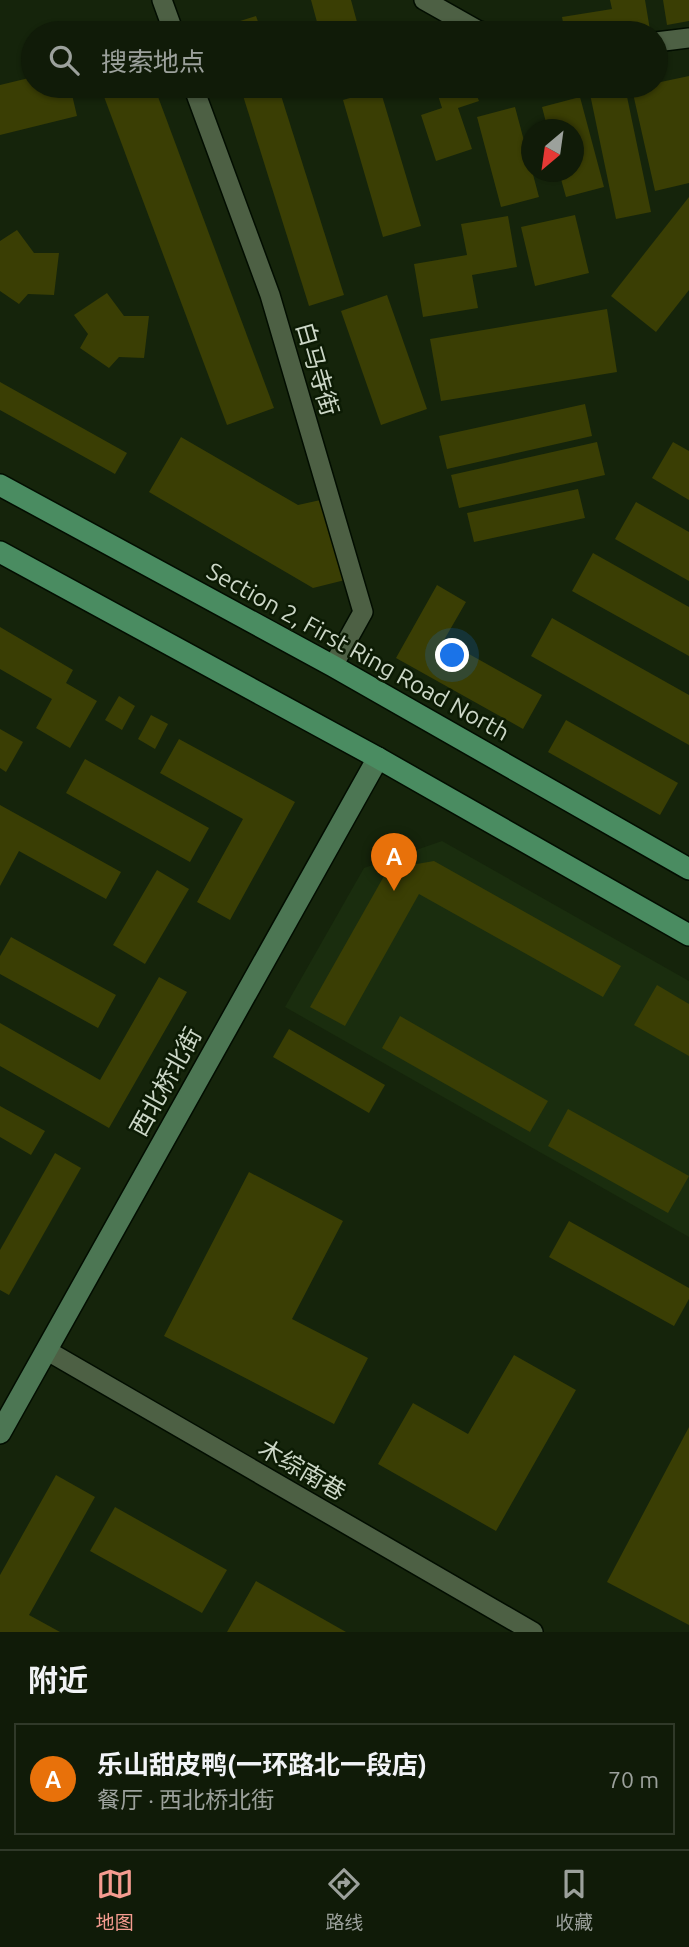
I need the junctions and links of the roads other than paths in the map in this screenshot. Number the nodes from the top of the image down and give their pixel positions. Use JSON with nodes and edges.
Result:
{"nodes":[{"id":1,"x":162,"y":0,"type":"edge"},
{"id":2,"x":424,"y":0,"type":"edge"},
{"id":3,"x":170,"y":21,"type":"edge"},
{"id":4,"x":461,"y":21,"type":"edge"},
{"id":5,"x":689,"y":38,"type":"edge"},
{"id":6,"x":668,"y":41,"type":"edge"},
{"id":7,"x":197,"y":98,"type":"edge"},
{"id":8,"x":0,"y":485,"type":"edge"},
{"id":9,"x":0,"y":552,"type":"edge"},
{"id":10,"x":334,"y":666,"type":"junction"},
{"id":11,"x":378,"y":758,"type":"junction"},
{"id":12,"x":689,"y":870,"type":"edge"},
{"id":13,"x":689,"y":935,"type":"edge"},
{"id":14,"x":46,"y":1350,"type":"junction"},
{"id":15,"x":0,"y":1433,"type":"edge"},
{"id":16,"x":533,"y":1632,"type":"edge"}],
"edges":[{"from":1,"to":3,"type":"street"},
{"from":2,"to":4,"type":"street"},
{"from":5,"to":6,"type":"street"},
{"from":7,"to":10,"type":"street","name":"白马寺街"},
{"from":8,"to":10,"type":"main road","name":"Section 2, First Ring Road North"},
{"from":9,"to":11,"type":"main road"},
{"from":10,"to":12,"type":"main road","name":"Section 2, First Ring Road North"},
{"from":11,"to":13,"type":"main road"},
{"from":11,"to":14,"type":"street","name":"西北桥北街"},
{"from":14,"to":15,"type":"street","name":"西北桥北街"},
{"from":14,"to":16,"type":"street","name":"木综南巷"}]}
